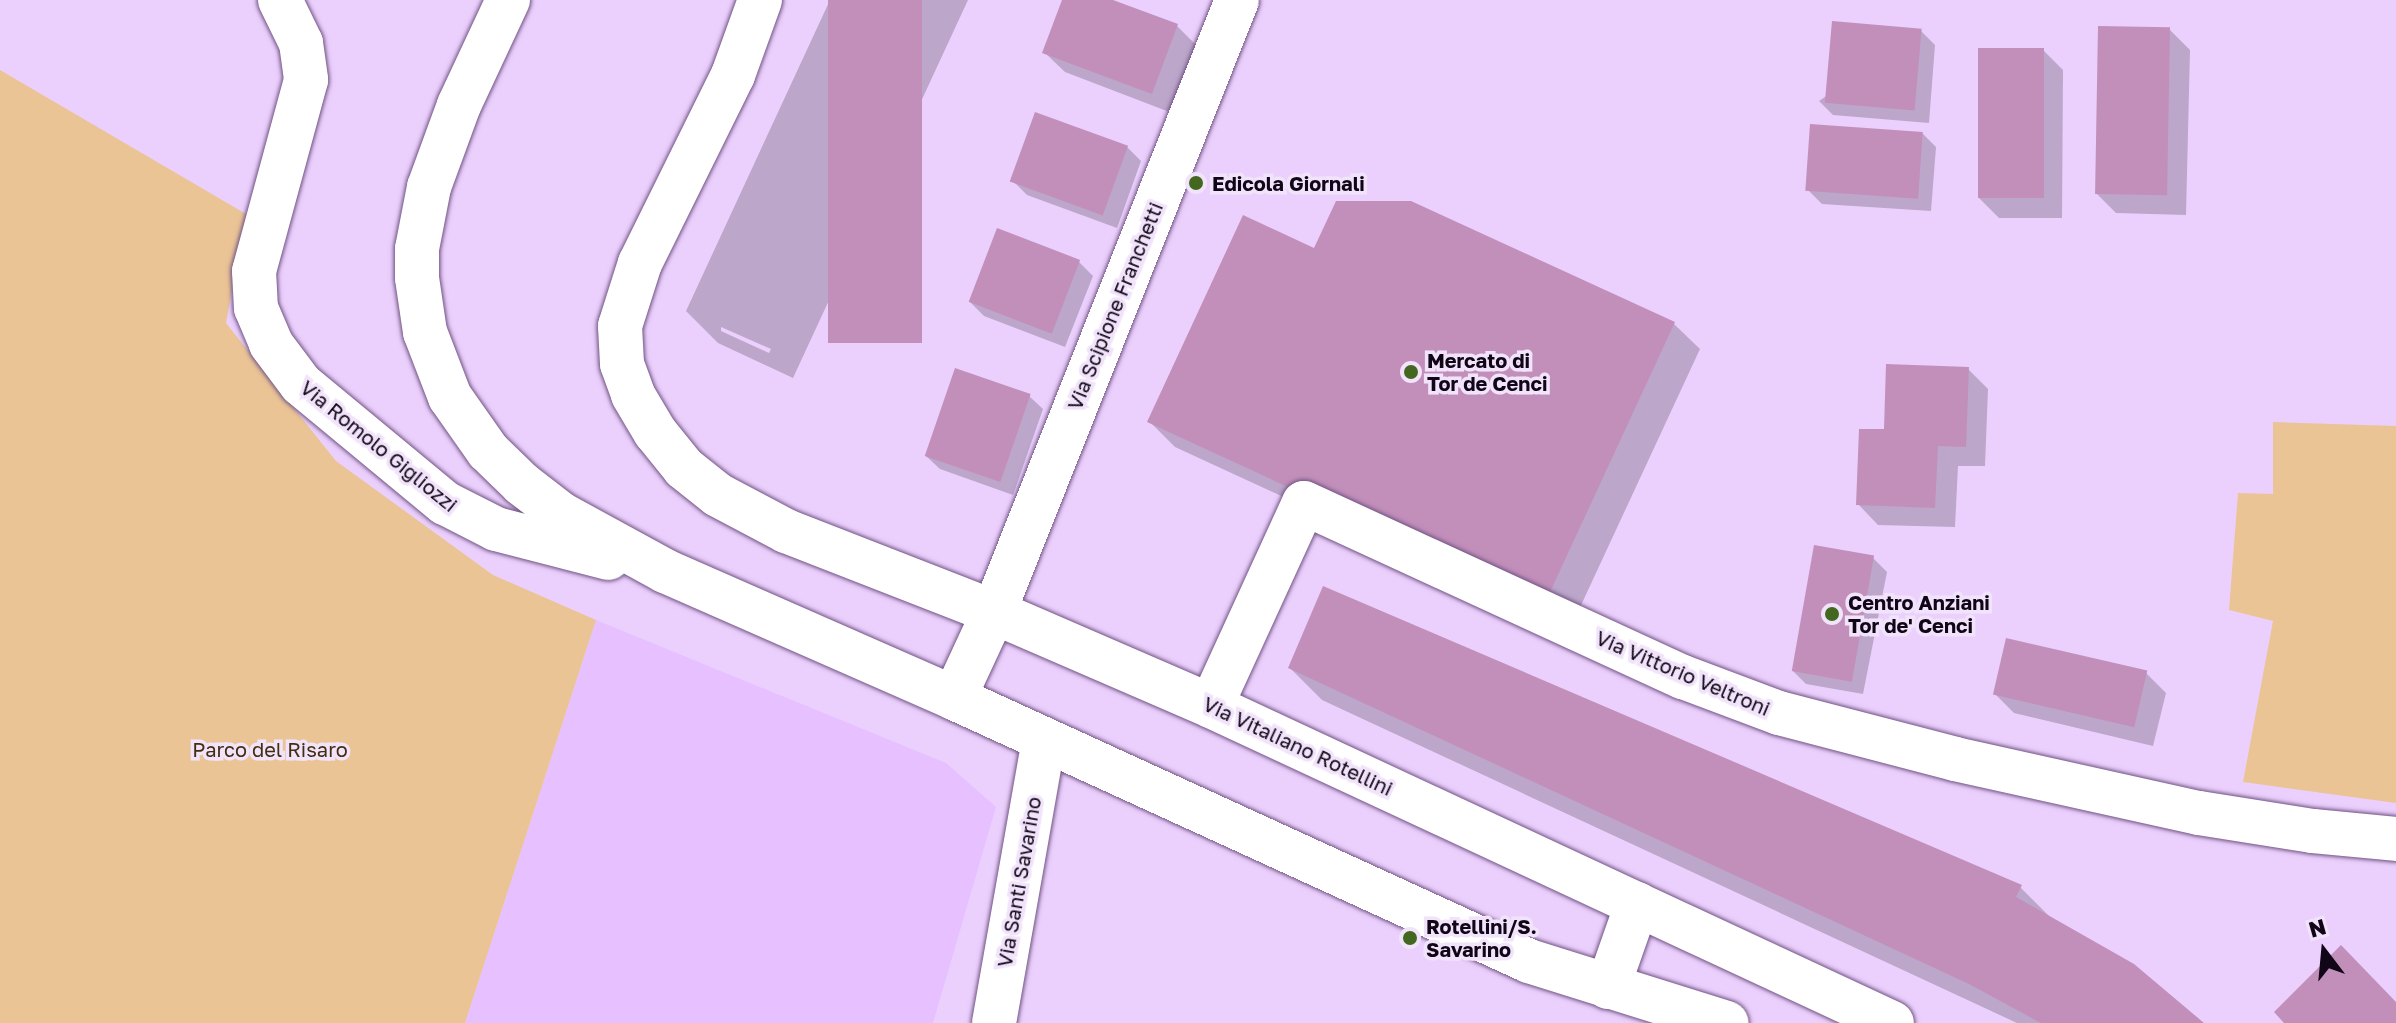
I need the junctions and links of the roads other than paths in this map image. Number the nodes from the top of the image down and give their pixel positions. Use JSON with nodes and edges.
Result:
{"nodes":[{"id":1,"x":280,"y":0,"type":"edge"},
{"id":2,"x":508,"y":0,"type":"edge"},
{"id":3,"x":760,"y":0,"type":"edge"},
{"id":4,"x":1237,"y":0,"type":"edge"},
{"id":5,"x":665,"y":571,"type":"junction"},
{"id":6,"x":994,"y":612,"type":"junction"},
{"id":7,"x":954,"y":698,"type":"junction"},
{"id":8,"x":1211,"y":706,"type":"junction"},
{"id":9,"x":1044,"y":740,"type":"junction"},
{"id":10,"x":2396,"y":839,"type":"edge"},
{"id":11,"x":1637,"y":904,"type":"junction"},
{"id":12,"x":1608,"y":987,"type":"junction"},
{"id":13,"x":994,"y":1023,"type":"edge"},
{"id":14,"x":1727,"y":1023,"type":"edge"},
{"id":15,"x":1892,"y":1023,"type":"edge"}],
"edges":[{"from":1,"to":5,"type":"street","name":"Via Romolo Gigliozzi"},
{"from":2,"to":5,"type":"street"},
{"from":3,"to":6,"type":"street","name":"Via Vitaliano Rotellini"},
{"from":4,"to":6,"type":"street","name":"Via Scipione Franchetti"},
{"from":5,"to":7,"type":"street"},
{"from":6,"to":7,"type":"street","name":"Via Scipione Franchetti"},
{"from":6,"to":8,"type":"street","name":"Via Vitaliano Rotellini"},
{"from":7,"to":9,"type":"street"},
{"from":8,"to":10,"type":"street","name":"Via Vittorio Veltroni"},
{"from":8,"to":11,"type":"street","name":"Via Vitaliano Rotellini"},
{"from":9,"to":12,"type":"street"},
{"from":9,"to":13,"type":"street","name":"Via Santi Savarino"},
{"from":11,"to":12,"type":"street"},
{"from":11,"to":15,"type":"street","name":"Via Vitaliano Rotellini"},
{"from":12,"to":14,"type":"street"}]}
